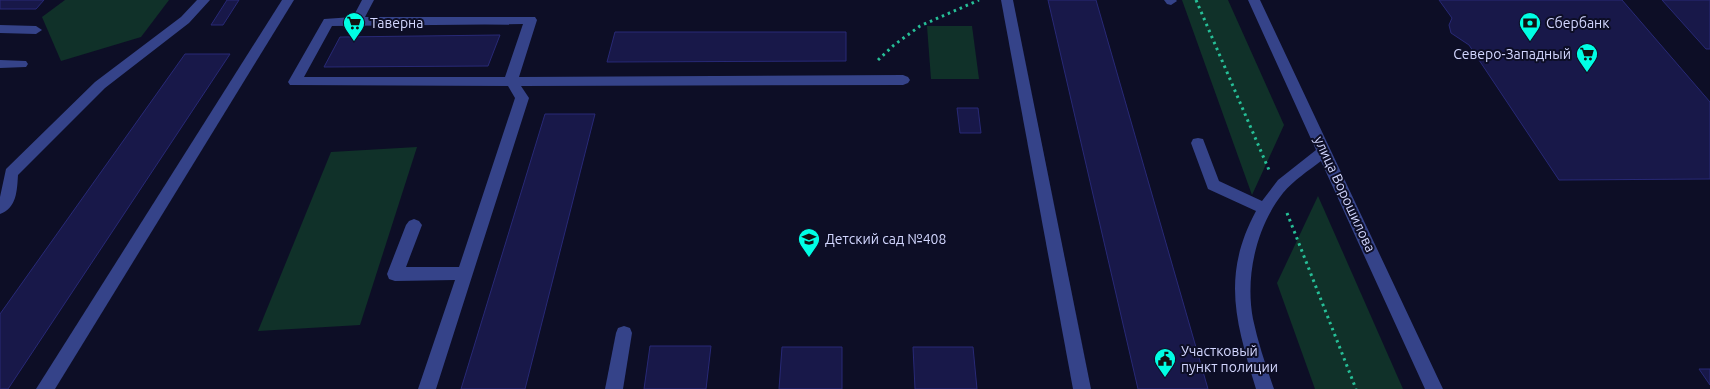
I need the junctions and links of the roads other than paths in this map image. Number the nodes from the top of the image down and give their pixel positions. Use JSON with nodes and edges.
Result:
{"nodes":[{"id":1,"x":204,"y":0,"type":"edge"},
{"id":2,"x":288,"y":0,"type":"edge"},
{"id":3,"x":368,"y":0,"type":"edge"},
{"id":4,"x":1007,"y":0,"type":"edge"},
{"id":5,"x":1254,"y":0,"type":"edge"},
{"id":6,"x":357,"y":22,"type":"junction"},
{"id":7,"x":0,"y":30,"type":"edge"},
{"id":8,"x":36,"y":30,"type":"dead end"},
{"id":9,"x":0,"y":64,"type":"edge"},
{"id":10,"x":21,"y":64,"type":"dead end"},
{"id":11,"x":511,"y":80,"type":"junction"},
{"id":12,"x":903,"y":80,"type":"dead end"},
{"id":13,"x":1198,"y":143,"type":"dead end"},
{"id":14,"x":1325,"y":150,"type":"junction"},
{"id":15,"x":6,"y":173,"type":"edge"},
{"id":16,"x":0,"y":208,"type":"edge"},
{"id":17,"x":1265,"y":209,"type":"junction"},
{"id":18,"x":414,"y":225,"type":"dead end"},
{"id":19,"x":465,"y":273,"type":"junction"},
{"id":20,"x":624,"y":333,"type":"dead end"},
{"id":21,"x":45,"y":389,"type":"edge"},
{"id":22,"x":428,"y":389,"type":"edge"},
{"id":23,"x":614,"y":389,"type":"edge"},
{"id":24,"x":1082,"y":389,"type":"edge"},
{"id":25,"x":1265,"y":389,"type":"edge"},
{"id":26,"x":1434,"y":389,"type":"edge"}],
"edges":[{"from":1,"to":15,"type":"street"},
{"from":2,"to":21,"type":"street"},
{"from":3,"to":6,"type":"street"},
{"from":4,"to":24,"type":"street"},
{"from":5,"to":14,"type":"street","name":"улица Ворошилова"},
{"from":6,"to":11,"type":"street"},
{"from":6,"to":11,"type":"street"},
{"from":7,"to":8,"type":"street"},
{"from":9,"to":10,"type":"street"},
{"from":11,"to":12,"type":"street"},
{"from":11,"to":19,"type":"street"},
{"from":13,"to":17,"type":"street"},
{"from":14,"to":17,"type":"street"},
{"from":14,"to":26,"type":"street","name":"улица Ворошилова"},
{"from":15,"to":16,"type":"street"},
{"from":17,"to":25,"type":"street"},
{"from":18,"to":19,"type":"street"},
{"from":19,"to":22,"type":"street"},
{"from":20,"to":23,"type":"street"}]}
